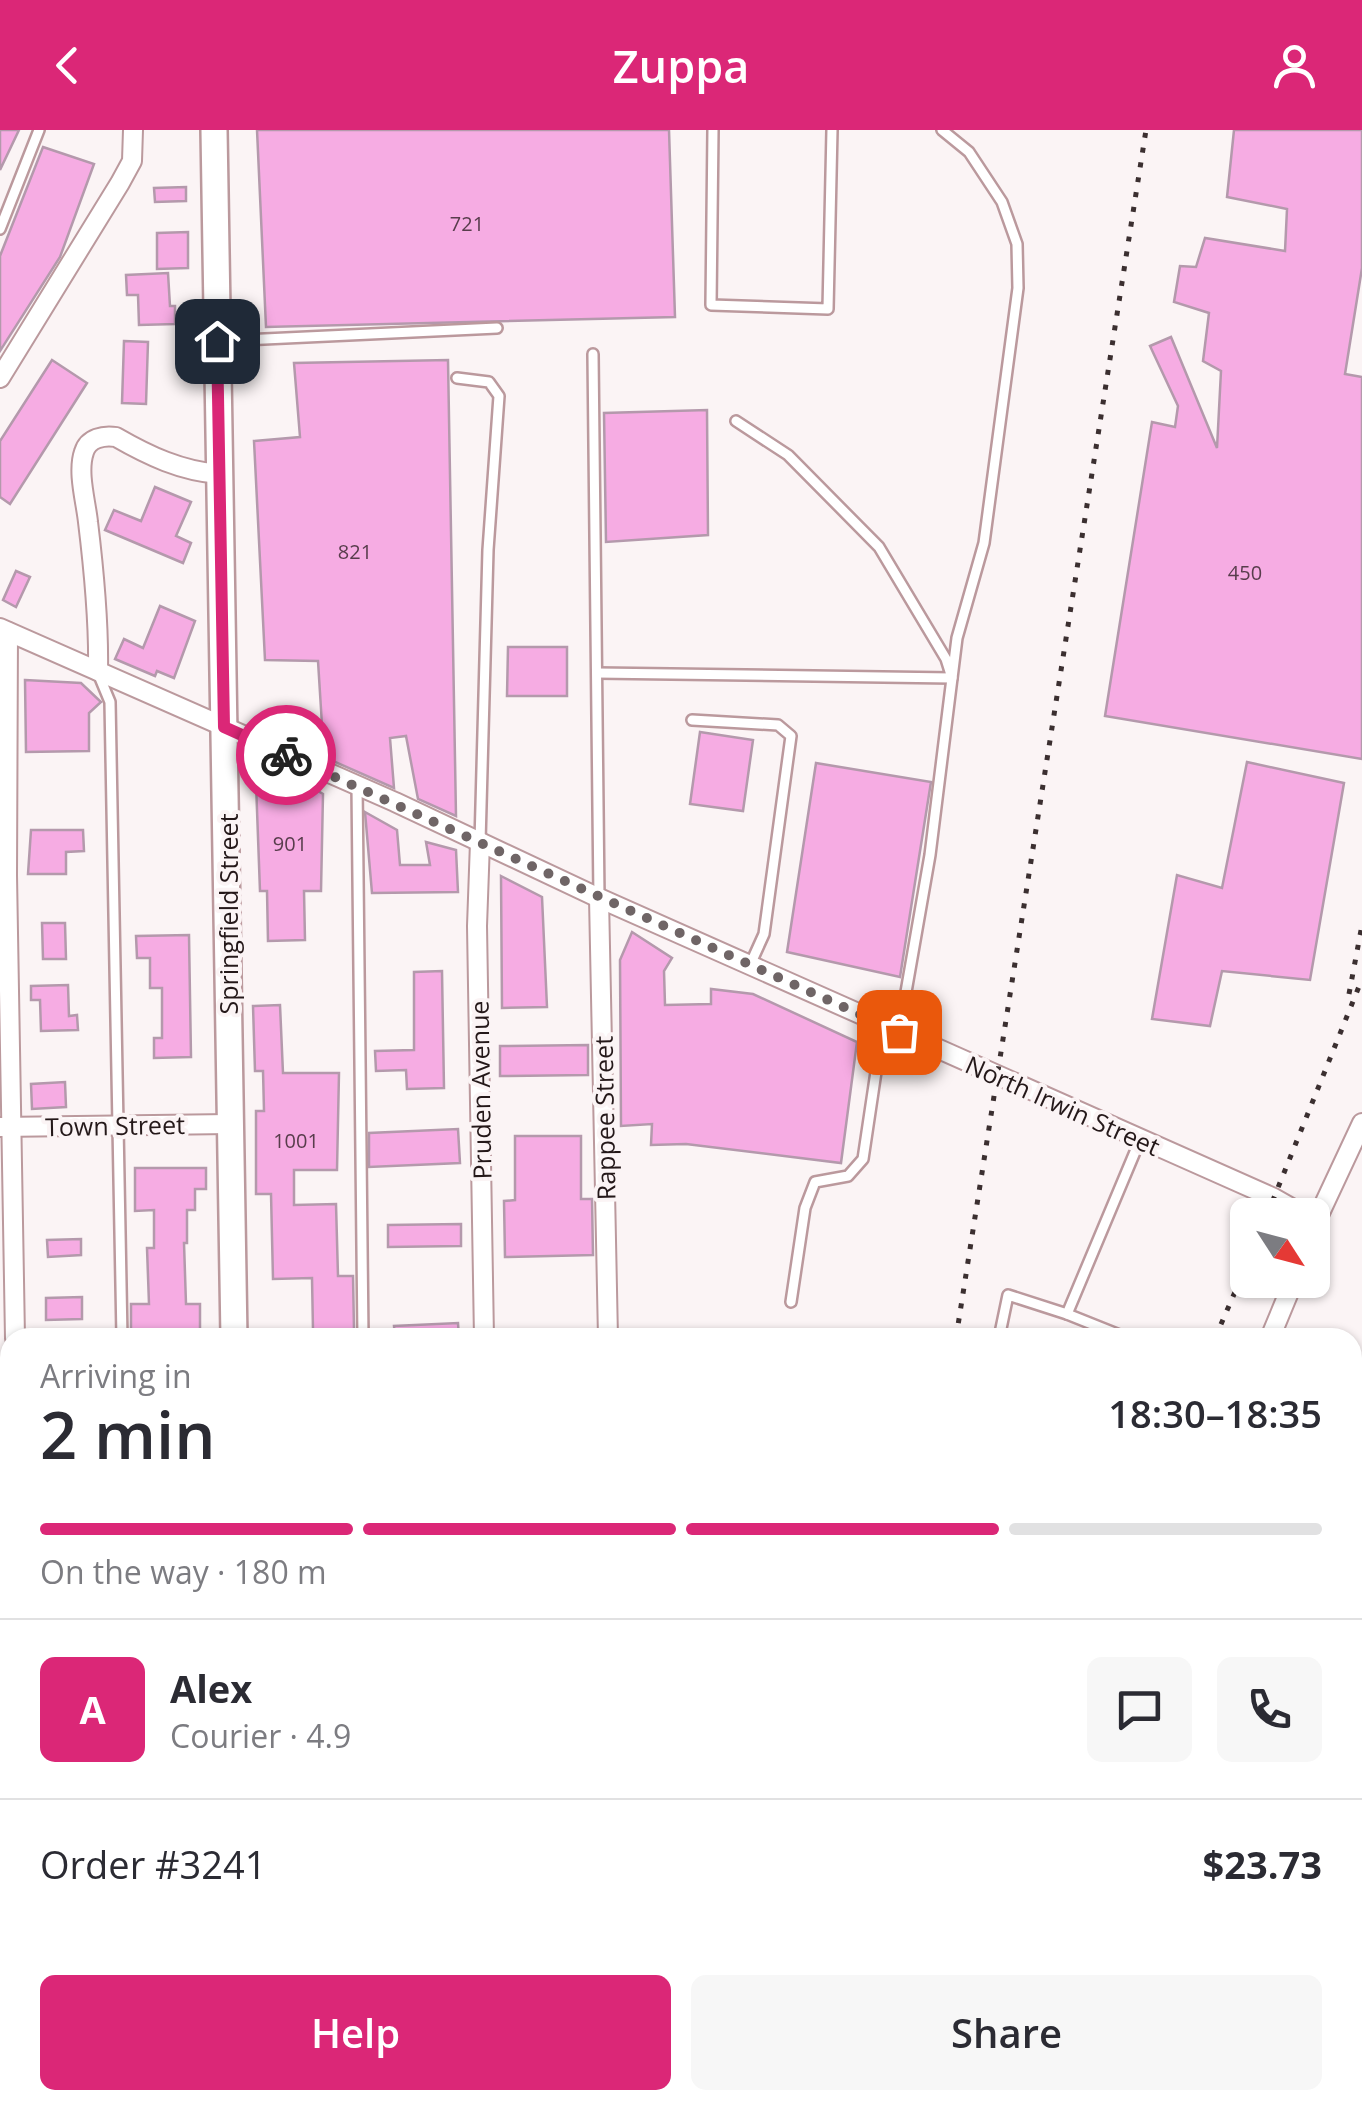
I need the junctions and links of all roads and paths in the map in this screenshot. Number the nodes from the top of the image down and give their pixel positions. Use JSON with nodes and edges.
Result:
{"nodes":[{"id":1,"x":38,"y":130,"type":"edge"},
{"id":2,"x":133,"y":130,"type":"edge"},
{"id":3,"x":214,"y":130,"type":"edge"},
{"id":4,"x":713,"y":130,"type":"edge"},
{"id":5,"x":832,"y":130,"type":"edge"},
{"id":6,"x":942,"y":130,"type":"edge"},
{"id":7,"x":0,"y":229,"type":"edge"},
{"id":8,"x":496,"y":328,"type":"dead end"},
{"id":9,"x":217,"y":341,"type":"junction"},
{"id":10,"x":593,"y":354,"type":"dead end"},
{"id":11,"x":0,"y":378,"type":"edge"},
{"id":12,"x":458,"y":378,"type":"dead end"},
{"id":13,"x":736,"y":420,"type":"dead end"},
{"id":14,"x":219,"y":474,"type":"junction"},
{"id":15,"x":4,"y":630,"type":"edge"},
{"id":16,"x":98,"y":671,"type":"junction"},
{"id":17,"x":597,"y":673,"type":"junction"},
{"id":18,"x":952,"y":678,"type":"junction"},
{"id":19,"x":692,"y":720,"type":"dead end"},
{"id":20,"x":224,"y":727,"type":"junction"},
{"id":21,"x":356,"y":785,"type":"junction"},
{"id":22,"x":480,"y":842,"type":"junction"},
{"id":23,"x":599,"y":898,"type":"junction"},
{"id":24,"x":750,"y":966,"type":"junction"},
{"id":25,"x":891,"y":1029,"type":"junction"},
{"id":26,"x":1362,"y":1123,"type":"edge"},
{"id":27,"x":230,"y":1124,"type":"junction"},
{"id":28,"x":116,"y":1125,"type":"junction"},
{"id":29,"x":6,"y":1127,"type":"edge"},
{"id":30,"x":1140,"y":1140,"type":"junction"},
{"id":31,"x":1274,"y":1198,"type":"edge"},
{"id":32,"x":1323,"y":1198,"type":"edge"},
{"id":33,"x":1287,"y":1298,"type":"edge"},
{"id":34,"x":790,"y":1302,"type":"dead end"},
{"id":35,"x":1068,"y":1314,"type":"junction"},
{"id":36,"x":16,"y":1328,"type":"edge"},
{"id":37,"x":122,"y":1328,"type":"edge"},
{"id":38,"x":234,"y":1328,"type":"edge"},
{"id":39,"x":362,"y":1328,"type":"edge"},
{"id":40,"x":484,"y":1328,"type":"edge"},
{"id":41,"x":608,"y":1328,"type":"edge"},
{"id":42,"x":1001,"y":1328,"type":"edge"},
{"id":43,"x":1102,"y":1328,"type":"edge"},
{"id":44,"x":1274,"y":1328,"type":"edge"}],
"edges":[{"from":1,"to":7,"type":"lane"},
{"from":2,"to":11,"type":"street"},
{"from":3,"to":9,"type":"main road","name":"Springfield Street"},
{"from":4,"to":5,"type":"lane"},
{"from":6,"to":18,"type":"lane"},
{"from":8,"to":9,"type":"lane"},
{"from":9,"to":14,"type":"main road","name":"Springfield Street"},
{"from":10,"to":17,"type":"lane"},
{"from":12,"to":22,"type":"lane"},
{"from":13,"to":18,"type":"lane"},
{"from":14,"to":16,"type":"street"},
{"from":14,"to":20,"type":"main road","name":"Springfield Street"},
{"from":15,"to":16,"type":"street","name":"North Irwin Street"},
{"from":15,"to":29,"type":"street"},
{"from":16,"to":20,"type":"street","name":"North Irwin Street"},
{"from":16,"to":28,"type":"lane"},
{"from":17,"to":18,"type":"lane"},
{"from":17,"to":23,"type":"lane"},
{"from":18,"to":25,"type":"lane"},
{"from":19,"to":24,"type":"lane"},
{"from":20,"to":21,"type":"street","name":"North Irwin Street"},
{"from":20,"to":27,"type":"main road","name":"Springfield Street"},
{"from":21,"to":22,"type":"street","name":"North Irwin Street"},
{"from":21,"to":39,"type":"lane"},
{"from":22,"to":23,"type":"street","name":"North Irwin Street"},
{"from":22,"to":40,"type":"street","name":"Pruden Avenue"},
{"from":23,"to":24,"type":"street","name":"North Irwin Street"},
{"from":23,"to":41,"type":"street","name":"Rappee Street"},
{"from":24,"to":25,"type":"street","name":"North Irwin Street"},
{"from":25,"to":30,"type":"street","name":"North Irwin Street"},
{"from":25,"to":34,"type":"lane"},
{"from":26,"to":32,"type":"street"},
{"from":27,"to":28,"type":"street","name":"Town Street"},
{"from":27,"to":38,"type":"main road","name":"Springfield Street"},
{"from":28,"to":29,"type":"street","name":"Town Street"},
{"from":28,"to":37,"type":"lane"},
{"from":29,"to":36,"type":"street"},
{"from":30,"to":31,"type":"street","name":"North Irwin Street"},
{"from":30,"to":35,"type":"lane"},
{"from":33,"to":44,"type":"street"},
{"from":35,"to":42,"type":"lane"},
{"from":35,"to":43,"type":"lane"}]}
